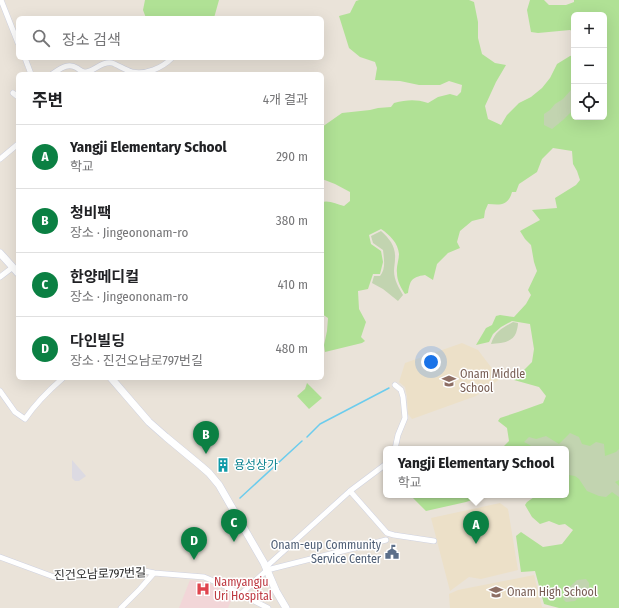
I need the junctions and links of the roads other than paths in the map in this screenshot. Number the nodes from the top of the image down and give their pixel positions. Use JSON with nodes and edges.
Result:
{"nodes":[{"id":1,"x":1,"y":0,"type":"edge"},
{"id":2,"x":16,"y":38,"type":"edge"},
{"id":3,"x":26,"y":60,"type":"edge"},
{"id":4,"x":169,"y":60,"type":"edge"},
{"id":5,"x":30,"y":72,"type":"edge"},
{"id":6,"x":55,"y":72,"type":"edge"},
{"id":7,"x":82,"y":72,"type":"edge"},
{"id":8,"x":89,"y":72,"type":"edge"},
{"id":9,"x":132,"y":72,"type":"edge"},
{"id":10,"x":132,"y":72,"type":"edge"},
{"id":11,"x":143,"y":72,"type":"edge"},
{"id":12,"x":143,"y":72,"type":"edge"},
{"id":13,"x":16,"y":146,"type":"edge"},
{"id":14,"x":0,"y":159,"type":"edge"},
{"id":15,"x":0,"y":253,"type":"edge"},
{"id":16,"x":13,"y":267,"type":"junction"},
{"id":17,"x":16,"y":271,"type":"edge"},
{"id":18,"x":0,"y":277,"type":"edge"},
{"id":19,"x":61,"y":380,"type":"edge"},
{"id":20,"x":113,"y":380,"type":"edge"},
{"id":21,"x":395,"y":385,"type":"dead end"},
{"id":22,"x":0,"y":391,"type":"edge"},
{"id":23,"x":396,"y":446,"type":"edge"},
{"id":24,"x":383,"y":466,"type":"edge"},
{"id":25,"x":350,"y":491,"type":"junction"},
{"id":26,"x":386,"y":540,"type":"dead end"},
{"id":27,"x":434,"y":541,"type":"dead end"},
{"id":28,"x":0,"y":557,"type":"edge"},
{"id":29,"x":267,"y":568,"type":"junction"},
{"id":30,"x":154,"y":573,"type":"junction"},
{"id":31,"x":240,"y":594,"type":"junction"},
{"id":32,"x":121,"y":608,"type":"edge"},
{"id":33,"x":268,"y":608,"type":"edge"},
{"id":34,"x":286,"y":608,"type":"edge"}],
"edges":[{"from":1,"to":2,"type":"street"},
{"from":3,"to":5,"type":"street"},
{"from":4,"to":11,"type":"street"},
{"from":6,"to":7,"type":"street"},
{"from":8,"to":10,"type":"street"},
{"from":9,"to":12,"type":"street"},
{"from":13,"to":14,"type":"street"},
{"from":15,"to":16,"type":"main road"},
{"from":16,"to":17,"type":"main road"},
{"from":16,"to":18,"type":"street"},
{"from":19,"to":22,"type":"street"},
{"from":20,"to":29,"type":"main road"},
{"from":21,"to":23,"type":"street"},
{"from":24,"to":25,"type":"street"},
{"from":25,"to":27,"type":"street"},
{"from":25,"to":29,"type":"street"},
{"from":26,"to":29,"type":"street"},
{"from":28,"to":30,"type":"street","name":"진건오남로797번길"},
{"from":29,"to":31,"type":"street"},
{"from":29,"to":34,"type":"main road"},
{"from":30,"to":31,"type":"street","name":"진건오남로797번길"},
{"from":30,"to":32,"type":"street"},
{"from":31,"to":33,"type":"street","name":"진건오남로797번길"}]}
